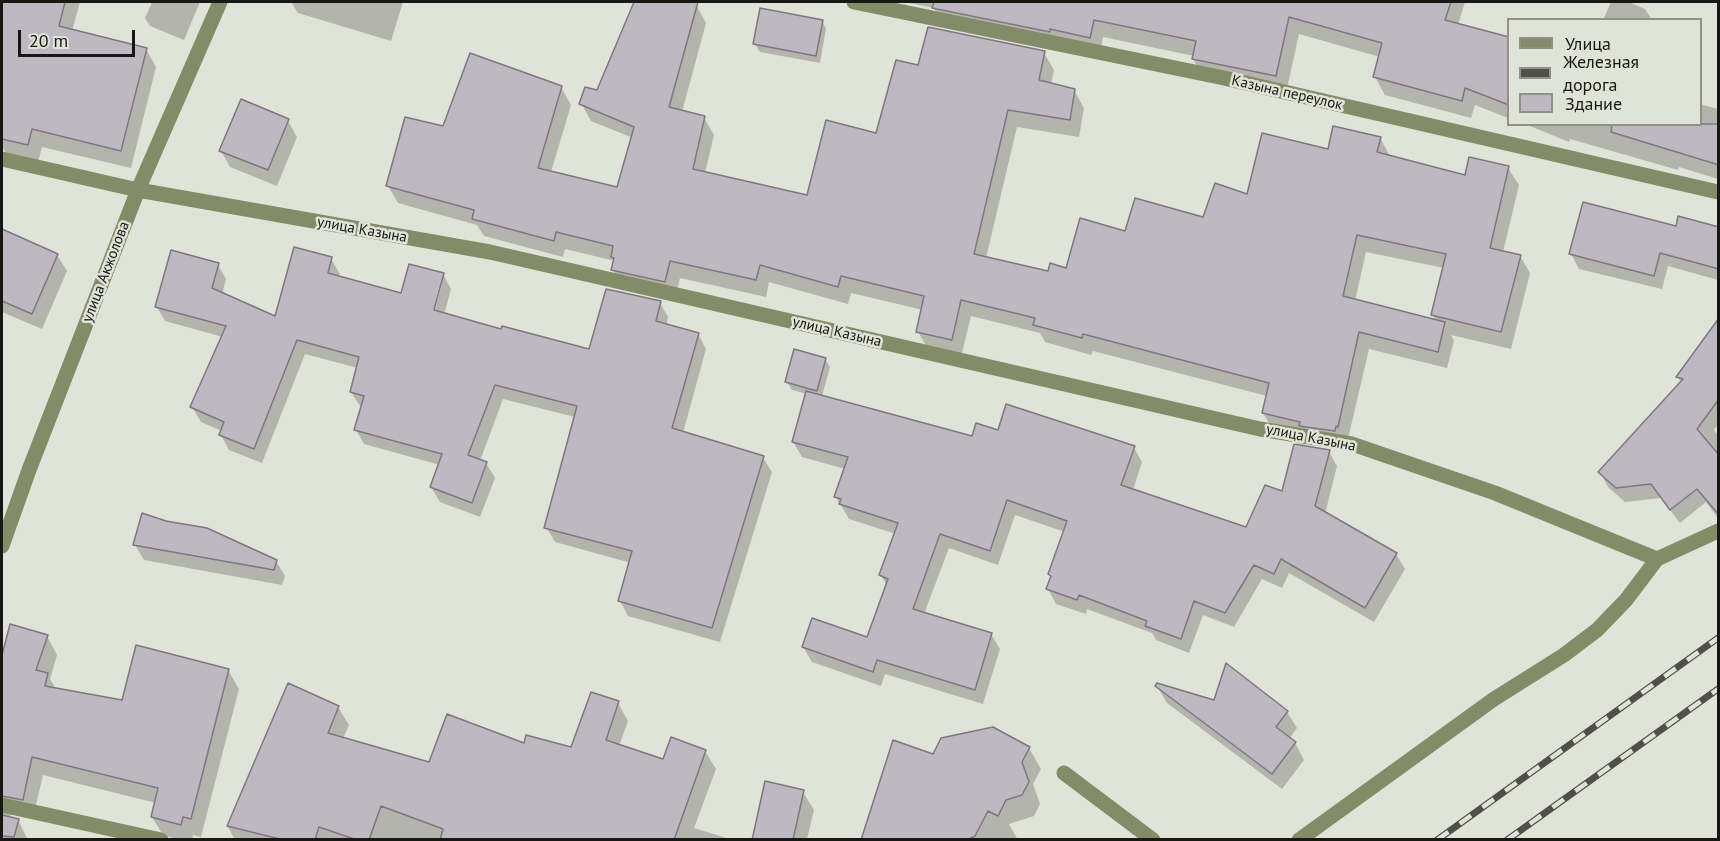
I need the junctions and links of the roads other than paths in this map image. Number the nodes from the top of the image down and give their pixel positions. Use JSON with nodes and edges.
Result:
{"nodes":[{"id":1,"x":220,"y":2,"type":"edge"},
{"id":2,"x":854,"y":2,"type":"edge"},
{"id":3,"x":2,"y":159,"type":"edge"},
{"id":4,"x":138,"y":190,"type":"junction"},
{"id":5,"x":1719,"y":192,"type":"edge"},
{"id":6,"x":1719,"y":531,"type":"edge"},
{"id":7,"x":2,"y":546,"type":"edge"},
{"id":8,"x":1658,"y":559,"type":"junction"},
{"id":9,"x":1064,"y":773,"type":"dead end"},
{"id":10,"x":2,"y":805,"type":"edge"},
{"id":11,"x":161,"y":840,"type":"edge"},
{"id":12,"x":1153,"y":840,"type":"edge"},
{"id":13,"x":1299,"y":840,"type":"edge"}],
"edges":[{"from":1,"to":4,"type":"street","name":"улица Акжолова"},
{"from":2,"to":5,"type":"street","name":"Казына переулок"},
{"from":3,"to":4,"type":"street","name":"улица Казына"},
{"from":4,"to":7,"type":"street","name":"улица Акжолова"},
{"from":4,"to":8,"type":"street","name":"улица Казына"},
{"from":6,"to":8,"type":"street"},
{"from":8,"to":13,"type":"street"},
{"from":9,"to":12,"type":"street"},
{"from":10,"to":11,"type":"street"}]}
